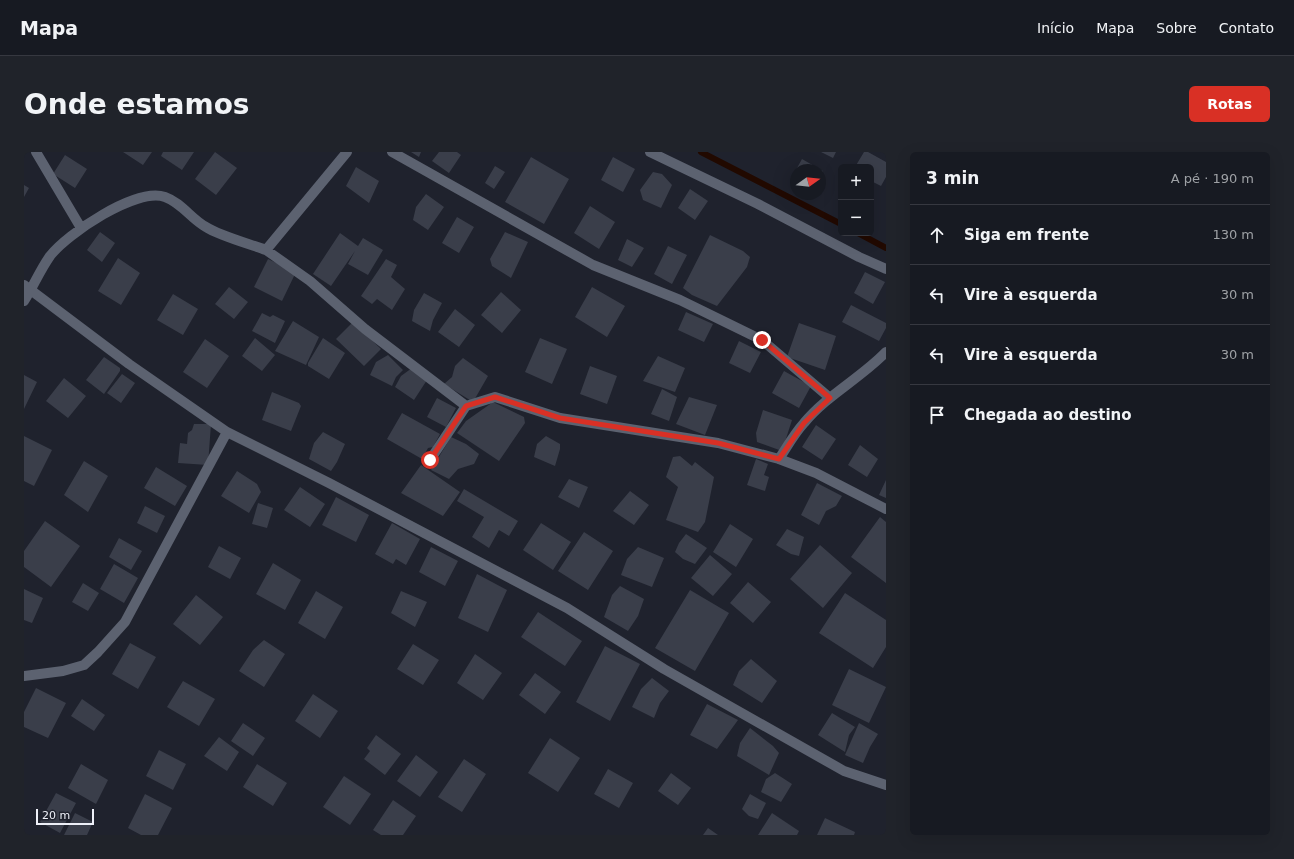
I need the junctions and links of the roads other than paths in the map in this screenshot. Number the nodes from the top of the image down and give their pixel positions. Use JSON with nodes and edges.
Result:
{"nodes":[{"id":1,"x":36,"y":152,"type":"edge"},
{"id":2,"x":347,"y":152,"type":"edge"},
{"id":3,"x":392,"y":152,"type":"edge"},
{"id":4,"x":650,"y":152,"type":"edge"},
{"id":5,"x":81,"y":228,"type":"junction"},
{"id":6,"x":266,"y":250,"type":"junction"},
{"id":7,"x":886,"y":269,"type":"edge"},
{"id":8,"x":27,"y":288,"type":"edge"},
{"id":9,"x":24,"y":301,"type":"edge"},
{"id":10,"x":886,"y":352,"type":"edge"},
{"id":11,"x":830,"y":398,"type":"junction"},
{"id":12,"x":466,"y":406,"type":"junction"},
{"id":13,"x":227,"y":432,"type":"junction"},
{"id":14,"x":779,"y":459,"type":"junction"},
{"id":15,"x":430,"y":460,"type":"dead end"},
{"id":16,"x":886,"y":509,"type":"edge"},
{"id":17,"x":24,"y":676,"type":"edge"},
{"id":18,"x":886,"y":786,"type":"edge"}],
"edges":[{"from":1,"to":5,"type":"street"},
{"from":2,"to":6,"type":"street"},
{"from":3,"to":11,"type":"street"},
{"from":4,"to":7,"type":"street"},
{"from":5,"to":6,"type":"street"},
{"from":5,"to":8,"type":"street"},
{"from":6,"to":12,"type":"street"},
{"from":8,"to":9,"type":"street"},
{"from":8,"to":13,"type":"street"},
{"from":10,"to":11,"type":"street"},
{"from":11,"to":14,"type":"street"},
{"from":12,"to":14,"type":"street"},
{"from":12,"to":15,"type":"street"},
{"from":13,"to":17,"type":"street"},
{"from":13,"to":18,"type":"street"},
{"from":14,"to":16,"type":"street"}]}
